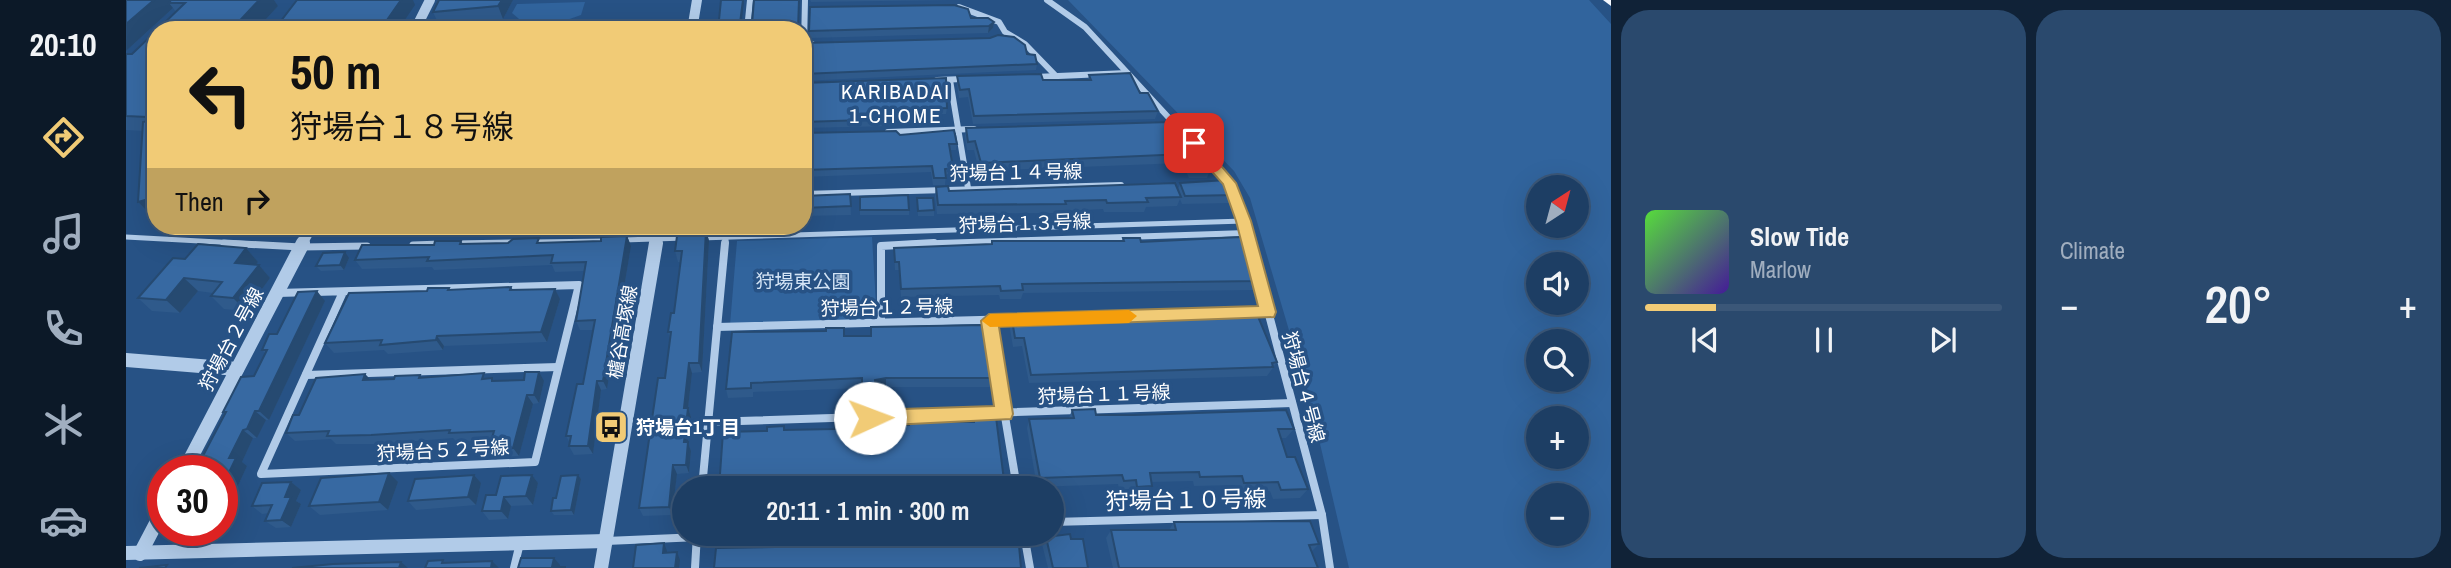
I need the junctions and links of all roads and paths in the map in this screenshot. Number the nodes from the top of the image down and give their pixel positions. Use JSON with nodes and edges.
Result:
{"nodes":[{"id":1,"x":430,"y":0,"type":"edge"},
{"id":2,"x":697,"y":0,"type":"edge"},
{"id":3,"x":750,"y":0,"type":"edge"},
{"id":4,"x":805,"y":0,"type":"edge"},
{"id":5,"x":1047,"y":0,"type":"edge"},
{"id":6,"x":954,"y":6,"type":"edge"},
{"id":7,"x":805,"y":8,"type":"junction"},
{"id":8,"x":818,"y":8,"type":"edge"},
{"id":9,"x":420,"y":21,"type":"edge"},
{"id":10,"x":694,"y":21,"type":"edge"},
{"id":11,"x":748,"y":21,"type":"edge"},
{"id":12,"x":805,"y":21,"type":"edge"},
{"id":13,"x":1005,"y":32,"type":"junction"},
{"id":14,"x":997,"y":36,"type":"edge"},
{"id":15,"x":812,"y":44,"type":"edge"},
{"id":16,"x":817,"y":44,"type":"edge"},
{"id":17,"x":1127,"y":73,"type":"junction"},
{"id":18,"x":1056,"y":76,"type":"junction"},
{"id":19,"x":1030,"y":77,"type":"edge"},
{"id":20,"x":976,"y":79,"type":"edge"},
{"id":21,"x":950,"y":80,"type":"junction"},
{"id":22,"x":923,"y":81,"type":"edge"},
{"id":23,"x":1163,"y":124,"type":"edge"},
{"id":24,"x":1177,"y":124,"type":"junction"},
{"id":25,"x":986,"y":129,"type":"edge"},
{"id":26,"x":959,"y":130,"type":"junction"},
{"id":27,"x":881,"y":132,"type":"edge"},
{"id":28,"x":1215,"y":183,"type":"edge"},
{"id":29,"x":1229,"y":183,"type":"junction"},
{"id":30,"x":1133,"y":185,"type":"edge"},
{"id":31,"x":968,"y":188,"type":"junction"},
{"id":32,"x":812,"y":194,"type":"edge"},
{"id":33,"x":1244,"y":221,"type":"junction"},
{"id":34,"x":1247,"y":233,"type":"junction"},
{"id":35,"x":812,"y":234,"type":"edge"},
{"id":36,"x":307,"y":235,"type":"edge"},
{"id":37,"x":615,"y":235,"type":"edge"},
{"id":38,"x":658,"y":235,"type":"edge"},
{"id":39,"x":692,"y":235,"type":"edge"},
{"id":40,"x":791,"y":235,"type":"edge"},
{"id":41,"x":126,"y":237,"type":"edge"},
{"id":42,"x":726,"y":237,"type":"junction"},
{"id":43,"x":398,"y":245,"type":"edge"},
{"id":44,"x":371,"y":246,"type":"edge"},
{"id":45,"x":301,"y":247,"type":"junction"},
{"id":46,"x":343,"y":292,"type":"junction"},
{"id":47,"x":277,"y":293,"type":"junction"},
{"id":48,"x":1268,"y":312,"type":"junction"},
{"id":49,"x":1226,"y":313,"type":"edge"},
{"id":50,"x":1212,"y":314,"type":"edge"},
{"id":51,"x":989,"y":321,"type":"junction"},
{"id":52,"x":881,"y":323,"type":"junction"},
{"id":53,"x":717,"y":327,"type":"junction"},
{"id":54,"x":126,"y":360,"type":"edge"},
{"id":55,"x":558,"y":367,"type":"junction"},
{"id":56,"x":237,"y":369,"type":"junction"},
{"id":57,"x":306,"y":375,"type":"junction"},
{"id":58,"x":1292,"y":403,"type":"junction"},
{"id":59,"x":1004,"y":414,"type":"junction"},
{"id":60,"x":708,"y":422,"type":"junction"},
{"id":61,"x":192,"y":455,"type":"edge"},
{"id":62,"x":703,"y":476,"type":"edge"},
{"id":63,"x":1015,"y":476,"type":"edge"},
{"id":64,"x":1322,"y":515,"type":"junction"},
{"id":65,"x":1064,"y":522,"type":"edge"},
{"id":66,"x":147,"y":533,"type":"edge"},
{"id":67,"x":672,"y":537,"type":"edge"},
{"id":68,"x":606,"y":541,"type":"junction"},
{"id":69,"x":520,"y":543,"type":"junction"},
{"id":70,"x":696,"y":546,"type":"edge"},
{"id":71,"x":1026,"y":546,"type":"edge"},
{"id":72,"x":133,"y":553,"type":"edge"},
{"id":73,"x":514,"y":568,"type":"edge"},
{"id":74,"x":601,"y":568,"type":"edge"},
{"id":75,"x":695,"y":568,"type":"edge"},
{"id":76,"x":1030,"y":568,"type":"edge"},
{"id":77,"x":1330,"y":568,"type":"edge"}],
"edges":[{"from":1,"to":9,"type":"street"},
{"from":2,"to":10,"type":"street"},
{"from":3,"to":11,"type":"street"},
{"from":4,"to":7,"type":"street"},
{"from":5,"to":17,"type":"street","name":"狩場台４号線"},
{"from":6,"to":13,"type":"street"},
{"from":7,"to":8,"type":"street"},
{"from":7,"to":12,"type":"street"},
{"from":13,"to":14,"type":"street"},
{"from":13,"to":18,"type":"street"},
{"from":15,"to":16,"type":"street"},
{"from":17,"to":18,"type":"street"},
{"from":17,"to":24,"type":"street","name":"狩場台４号線"},
{"from":18,"to":19,"type":"street"},
{"from":20,"to":21,"type":"street"},
{"from":21,"to":22,"type":"street"},
{"from":21,"to":26,"type":"street"},
{"from":23,"to":24,"type":"street"},
{"from":24,"to":29,"type":"street","name":"狩場台４号線"},
{"from":25,"to":26,"type":"street"},
{"from":26,"to":27,"type":"street"},
{"from":26,"to":31,"type":"street"},
{"from":28,"to":29,"type":"street"},
{"from":29,"to":33,"type":"street","name":"狩場台４号線"},
{"from":30,"to":31,"type":"street","name":"狩場台１４号線"},
{"from":31,"to":32,"type":"street","name":"狩場台１４号線"},
{"from":33,"to":34,"type":"street","name":"狩場台４号線"},
{"from":33,"to":35,"type":"street"},
{"from":34,"to":48,"type":"street","name":"狩場台４号線"},
{"from":34,"to":52,"type":"street","name":"狩場台１３号線"},
{"from":36,"to":45,"type":"street","name":"狩場台２号線"},
{"from":37,"to":43,"type":"street"},
{"from":38,"to":68,"type":"street","name":"櫨谷高塚線"},
{"from":39,"to":42,"type":"street"},
{"from":40,"to":42,"type":"street"},
{"from":41,"to":45,"type":"street"},
{"from":42,"to":53,"type":"street"},
{"from":44,"to":45,"type":"street"},
{"from":45,"to":47,"type":"street","name":"狩場台２号線"},
{"from":46,"to":47,"type":"street","name":"狩場台５２号線"},
{"from":46,"to":55,"type":"street","name":"狩場台５２号線"},
{"from":46,"to":57,"type":"street","name":"狩場台５２号線"},
{"from":47,"to":56,"type":"street","name":"狩場台２号線"},
{"from":48,"to":49,"type":"street"},
{"from":48,"to":58,"type":"street","name":"狩場台４号線"},
{"from":50,"to":51,"type":"street","name":"狩場台１２号線"},
{"from":51,"to":52,"type":"street","name":"狩場台１２号線"},
{"from":51,"to":59,"type":"street"},
{"from":52,"to":53,"type":"street","name":"狩場台１２号線"},
{"from":53,"to":60,"type":"street"},
{"from":54,"to":56,"type":"street"},
{"from":55,"to":57,"type":"street"},
{"from":55,"to":57,"type":"street","name":"狩場台５２号線"},
{"from":56,"to":61,"type":"street","name":"狩場台２号線"},
{"from":58,"to":59,"type":"street","name":"狩場台１１号線"},
{"from":58,"to":64,"type":"street","name":"狩場台４号線"},
{"from":59,"to":60,"type":"street","name":"狩場台１１号線"},
{"from":59,"to":63,"type":"street"},
{"from":60,"to":62,"type":"street"},
{"from":64,"to":65,"type":"street","name":"狩場台１０号線"},
{"from":64,"to":77,"type":"street","name":"狩場台４号線"},
{"from":66,"to":72,"type":"street"},
{"from":67,"to":68,"type":"street"},
{"from":68,"to":69,"type":"street"},
{"from":68,"to":74,"type":"street","name":"櫨谷高塚線"},
{"from":69,"to":72,"type":"street"},
{"from":69,"to":73,"type":"street"},
{"from":70,"to":75,"type":"street"},
{"from":71,"to":76,"type":"street"}]}
